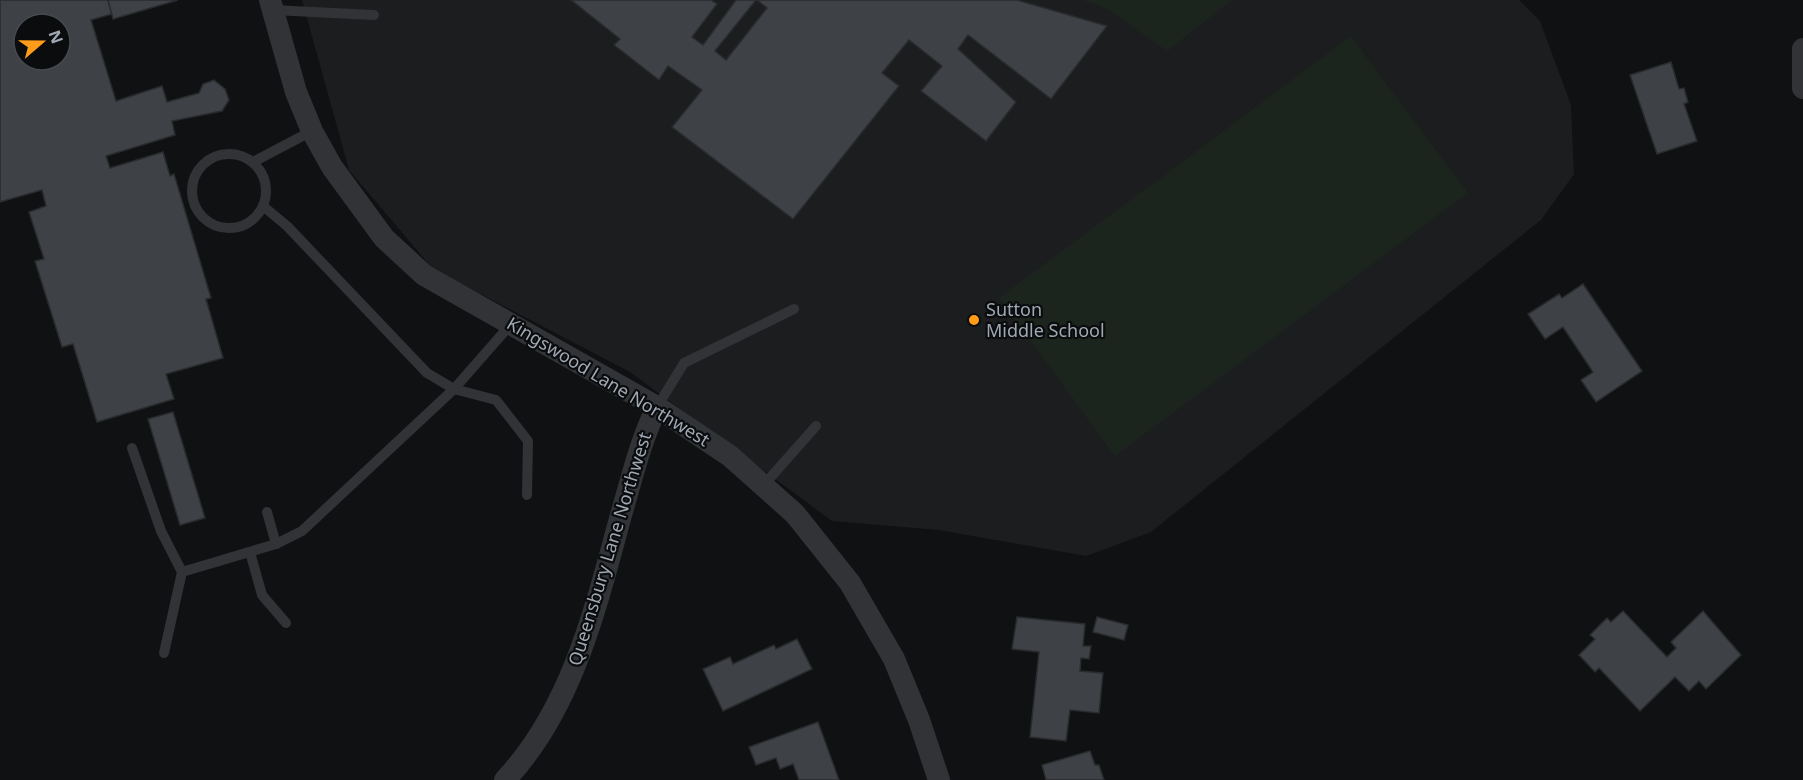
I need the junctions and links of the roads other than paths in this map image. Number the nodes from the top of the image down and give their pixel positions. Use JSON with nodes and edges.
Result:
{"nodes":[{"id":1,"x":272,"y":5,"type":"edge"},
{"id":2,"x":374,"y":15,"type":"dead end"},
{"id":3,"x":1803,"y":49,"type":"edge"},
{"id":4,"x":1803,"y":88,"type":"edge"},
{"id":5,"x":312,"y":131,"type":"junction"},
{"id":6,"x":253,"y":162,"type":"junction"},
{"id":7,"x":263,"y":206,"type":"junction"},
{"id":8,"x":794,"y":309,"type":"dead end"},
{"id":9,"x":512,"y":324,"type":"junction"},
{"id":10,"x":454,"y":389,"type":"junction"},
{"id":11,"x":657,"y":407,"type":"junction"},
{"id":12,"x":816,"y":426,"type":"dead end"},
{"id":13,"x":132,"y":448,"type":"dead end"},
{"id":14,"x":763,"y":486,"type":"junction"},
{"id":15,"x":527,"y":495,"type":"dead end"},
{"id":16,"x":267,"y":512,"type":"dead end"},
{"id":17,"x":276,"y":544,"type":"junction"},
{"id":18,"x":250,"y":552,"type":"junction"},
{"id":19,"x":182,"y":572,"type":"junction"},
{"id":20,"x":286,"y":622,"type":"dead end"},
{"id":21,"x":164,"y":653,"type":"dead end"},
{"id":22,"x":505,"y":780,"type":"edge"},
{"id":23,"x":939,"y":780,"type":"edge"}],
"edges":[{"from":1,"to":2,"type":"lane"},
{"from":1,"to":5,"type":"street","name":"Kingswood Lane Northwest"},
{"from":3,"to":4,"type":"street"},
{"from":5,"to":6,"type":"lane"},
{"from":5,"to":9,"type":"street","name":"Kingswood Lane Northwest"},
{"from":6,"to":7,"type":"lane"},
{"from":6,"to":7,"type":"lane"},
{"from":7,"to":10,"type":"lane"},
{"from":8,"to":11,"type":"lane"},
{"from":9,"to":10,"type":"lane"},
{"from":9,"to":11,"type":"street","name":"Kingswood Lane Northwest"},
{"from":10,"to":15,"type":"lane"},
{"from":10,"to":17,"type":"lane"},
{"from":11,"to":14,"type":"street","name":"Kingswood Lane Northwest"},
{"from":11,"to":22,"type":"street","name":"Queensbury Lane Northwest"},
{"from":12,"to":14,"type":"lane"},
{"from":13,"to":19,"type":"lane"},
{"from":14,"to":23,"type":"street","name":"Kingswood Lane Northwest"},
{"from":16,"to":17,"type":"lane"},
{"from":17,"to":18,"type":"lane"},
{"from":18,"to":19,"type":"lane"},
{"from":18,"to":20,"type":"lane"},
{"from":19,"to":21,"type":"lane"}]}
